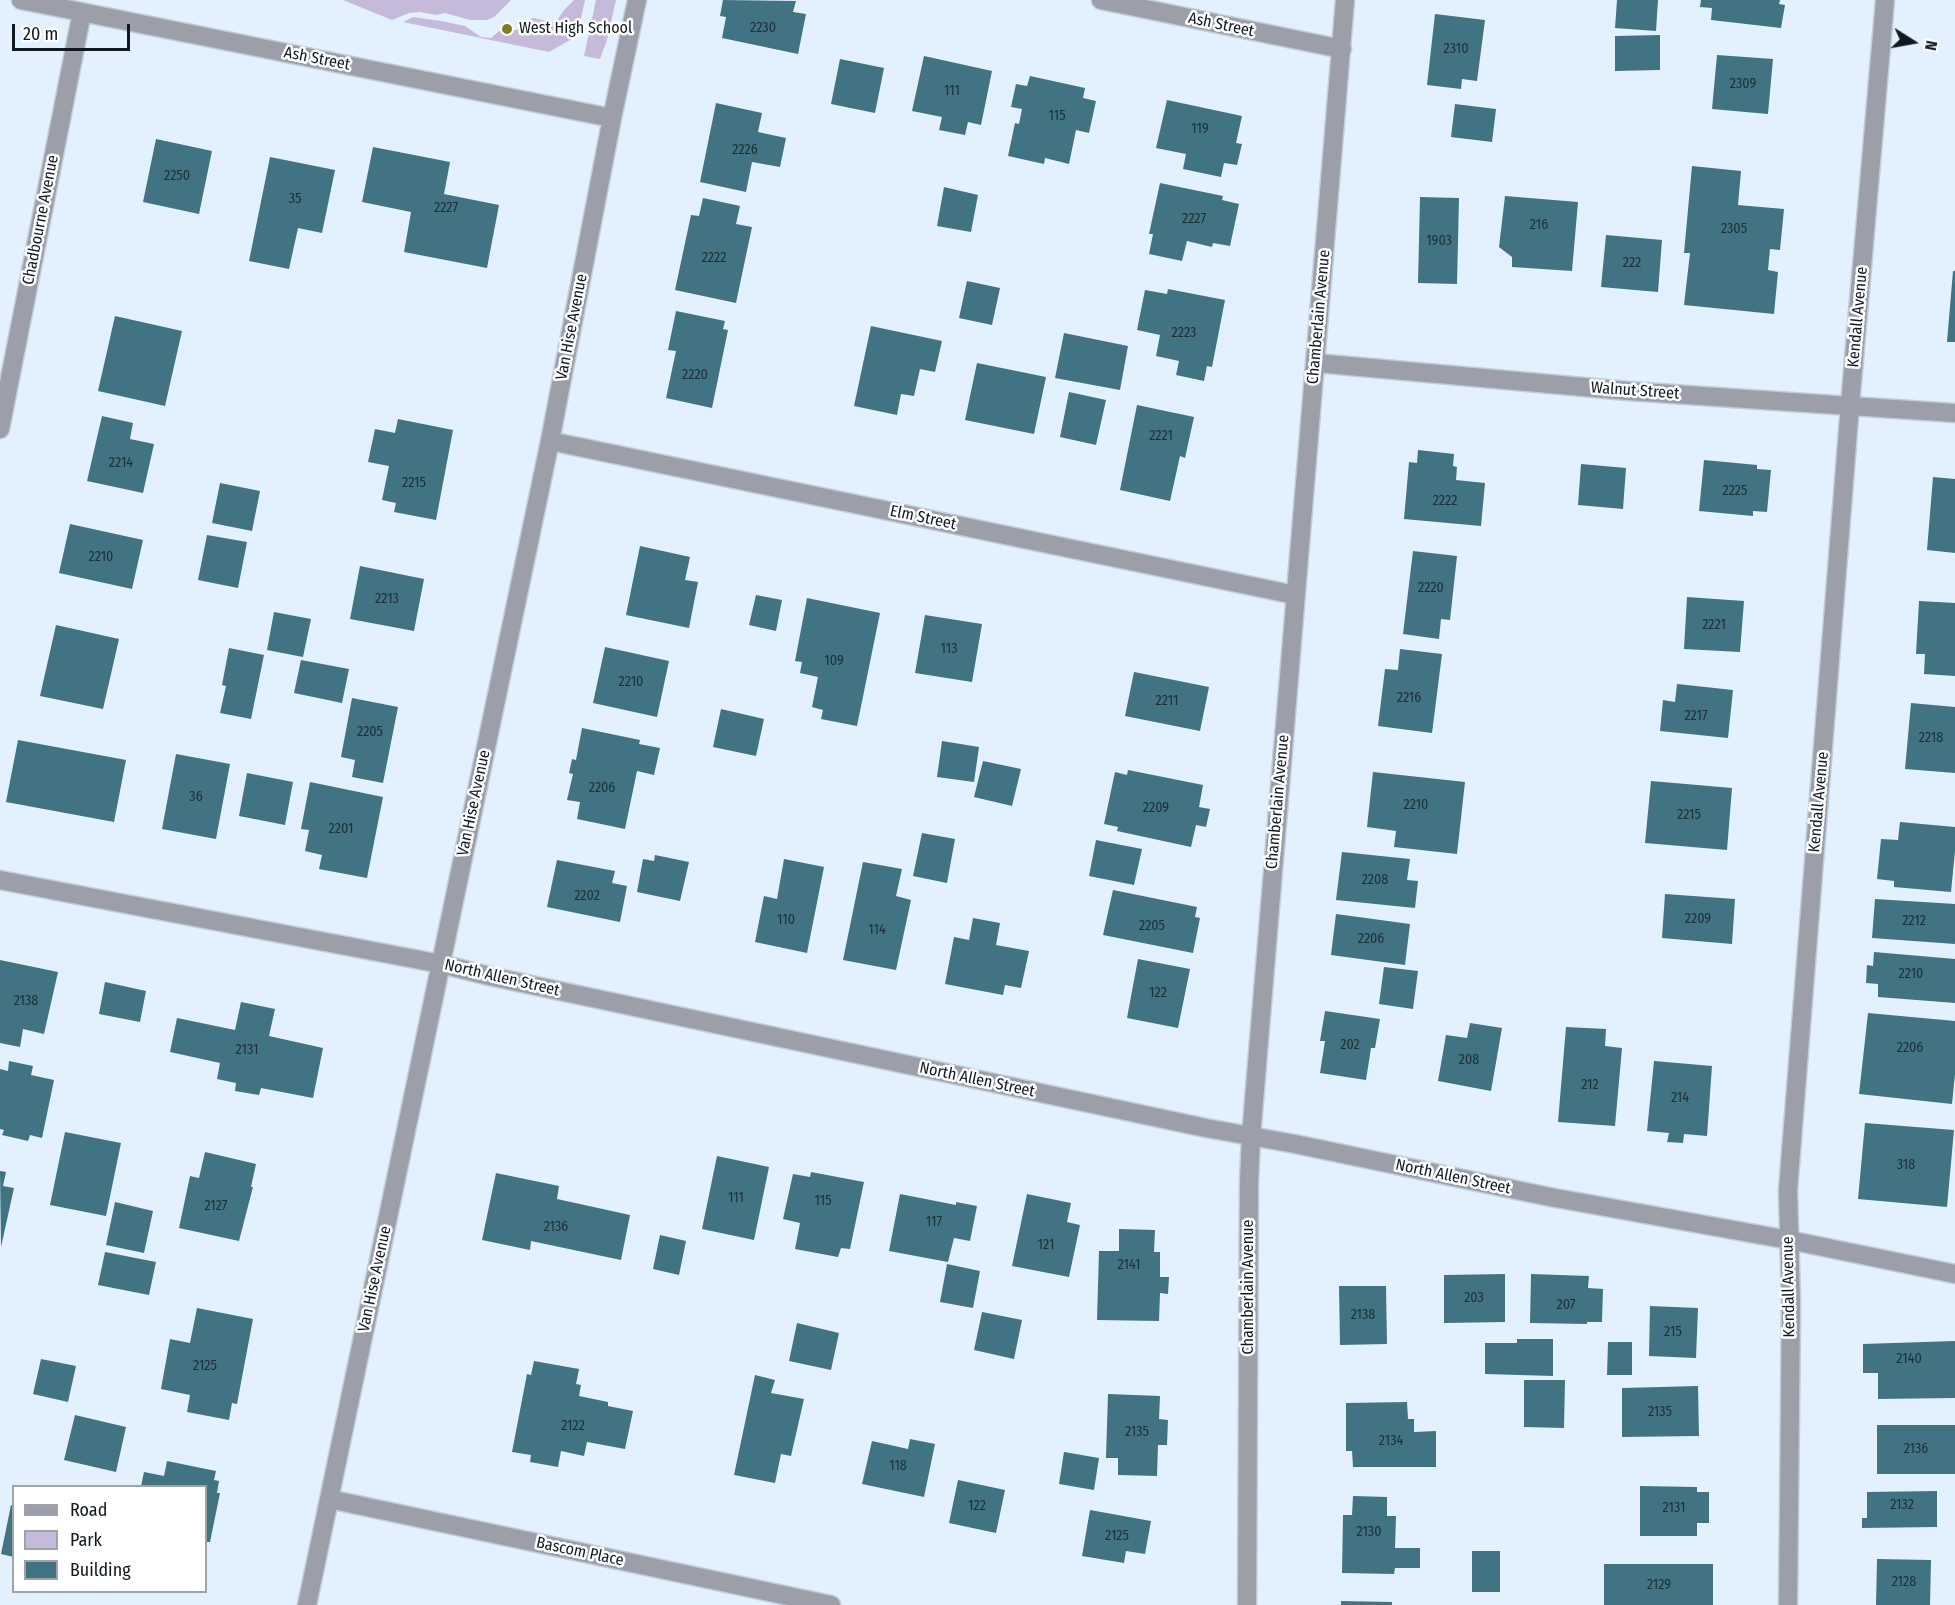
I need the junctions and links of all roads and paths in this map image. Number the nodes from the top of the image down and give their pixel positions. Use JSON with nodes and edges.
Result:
{"nodes":[{"id":1,"x":21,"y":0,"type":"edge"},
{"id":2,"x":637,"y":0,"type":"edge"},
{"id":3,"x":1101,"y":0,"type":"edge"},
{"id":4,"x":1346,"y":0,"type":"edge"},
{"id":5,"x":1885,"y":0,"type":"edge"},
{"id":6,"x":82,"y":12,"type":"junction"},
{"id":7,"x":1342,"y":49,"type":"junction"},
{"id":8,"x":612,"y":118,"type":"junction"},
{"id":9,"x":1316,"y":363,"type":"junction"},
{"id":10,"x":1850,"y":405,"type":"junction"},
{"id":11,"x":1955,"y":413,"type":"edge"},
{"id":12,"x":0,"y":429,"type":"edge"},
{"id":13,"x":550,"y":441,"type":"junction"},
{"id":14,"x":1295,"y":595,"type":"junction"},
{"id":15,"x":0,"y":880,"type":"edge"},
{"id":16,"x":441,"y":964,"type":"junction"},
{"id":17,"x":1251,"y":1137,"type":"junction"},
{"id":18,"x":1789,"y":1240,"type":"junction"},
{"id":19,"x":1955,"y":1274,"type":"edge"},
{"id":20,"x":329,"y":1499,"type":"junction"},
{"id":21,"x":784,"y":1600,"type":"edge"},
{"id":22,"x":307,"y":1605,"type":"edge"},
{"id":23,"x":831,"y":1605,"type":"edge"},
{"id":24,"x":1247,"y":1605,"type":"edge"},
{"id":25,"x":1788,"y":1605,"type":"edge"}],
"edges":[{"from":1,"to":6,"type":"street","name":"Ash Street"},
{"from":2,"to":8,"type":"street","name":"Van Hise Avenue"},
{"from":3,"to":7,"type":"street","name":"Ash Street"},
{"from":4,"to":7,"type":"street","name":"Chamberlain Avenue"},
{"from":5,"to":10,"type":"street","name":"Kendall Avenue"},
{"from":6,"to":8,"type":"street","name":"Ash Street"},
{"from":6,"to":12,"type":"street","name":"Chadbourne Avenue"},
{"from":7,"to":9,"type":"street","name":"Chamberlain Avenue"},
{"from":8,"to":13,"type":"street","name":"Van Hise Avenue"},
{"from":9,"to":10,"type":"street","name":"Walnut Street"},
{"from":9,"to":14,"type":"street","name":"Chamberlain Avenue"},
{"from":10,"to":11,"type":"street","name":"Walnut Street"},
{"from":10,"to":18,"type":"street","name":"Kendall Avenue"},
{"from":13,"to":14,"type":"street","name":"Elm Street"},
{"from":13,"to":16,"type":"street","name":"Van Hise Avenue"},
{"from":14,"to":17,"type":"street","name":"Chamberlain Avenue"},
{"from":15,"to":16,"type":"street","name":"North Allen Street"},
{"from":16,"to":17,"type":"street","name":"North Allen Street"},
{"from":16,"to":20,"type":"street","name":"Van Hise Avenue"},
{"from":17,"to":18,"type":"street","name":"North Allen Street"},
{"from":17,"to":24,"type":"street","name":"Chamberlain Avenue"},
{"from":18,"to":19,"type":"street","name":"North Allen Street"},
{"from":18,"to":25,"type":"street","name":"Kendall Avenue"},
{"from":20,"to":21,"type":"street","name":"Bascom Place"},
{"from":20,"to":22,"type":"street","name":"Van Hise Avenue"},
{"from":21,"to":23,"type":"street","name":"Bascom Place"}]}
